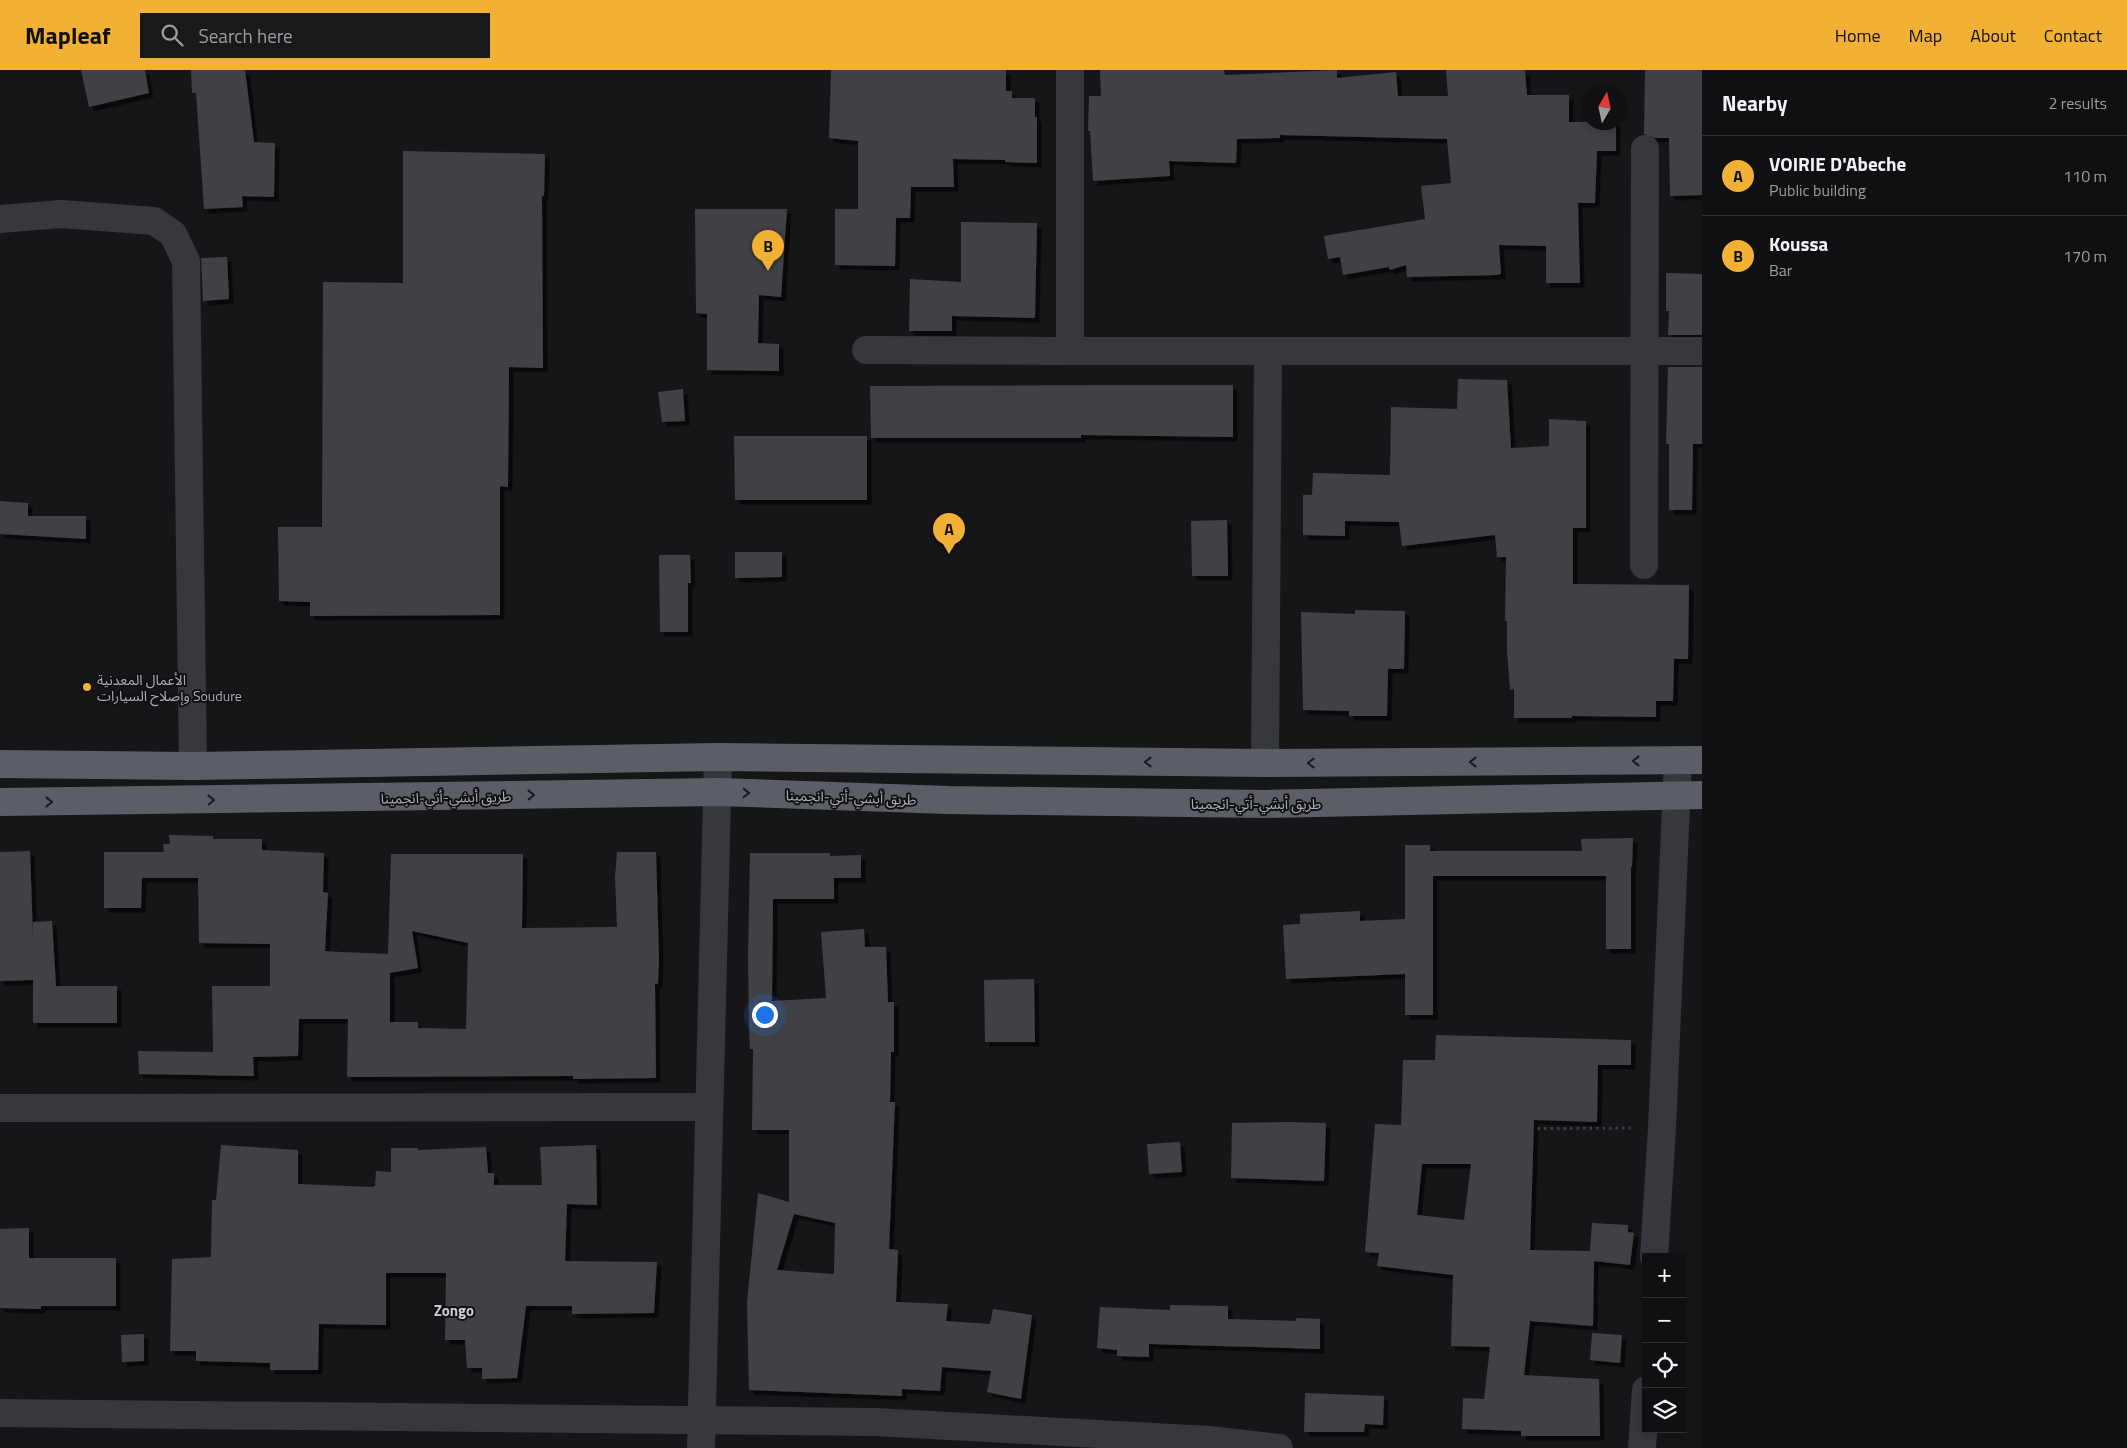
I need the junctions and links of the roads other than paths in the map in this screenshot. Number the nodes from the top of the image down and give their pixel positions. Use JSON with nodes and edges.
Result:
{"nodes":[{"id":1,"x":1070,"y":70,"type":"edge"},
{"id":2,"x":1645,"y":149,"type":"dead end"},
{"id":3,"x":0,"y":219,"type":"edge"},
{"id":4,"x":866,"y":350,"type":"dead end"},
{"id":5,"x":1070,"y":351,"type":"junction"},
{"id":6,"x":1643,"y":351,"type":"junction"},
{"id":7,"x":1702,"y":351,"type":"edge"},
{"id":8,"x":1268,"y":352,"type":"junction"},
{"id":9,"x":1644,"y":565,"type":"dead end"},
{"id":10,"x":718,"y":757,"type":"junction"},
{"id":11,"x":949,"y":760,"type":"junction"},
{"id":12,"x":1690,"y":760,"type":"edge"},
{"id":13,"x":1265,"y":763,"type":"junction"},
{"id":14,"x":0,"y":764,"type":"edge"},
{"id":15,"x":193,"y":766,"type":"junction"},
{"id":16,"x":719,"y":792,"type":"junction"},
{"id":17,"x":1689,"y":795,"type":"edge"},
{"id":18,"x":948,"y":800,"type":"junction"},
{"id":19,"x":0,"y":802,"type":"edge"},
{"id":20,"x":709,"y":1107,"type":"junction"},
{"id":21,"x":0,"y":1108,"type":"edge"},
{"id":22,"x":1654,"y":1253,"type":"edge"},
{"id":23,"x":0,"y":1413,"type":"edge"},
{"id":24,"x":702,"y":1419,"type":"junction"},
{"id":25,"x":1643,"y":1433,"type":"edge"},
{"id":26,"x":702,"y":1448,"type":"edge"},
{"id":27,"x":1279,"y":1448,"type":"edge"},
{"id":28,"x":1642,"y":1448,"type":"edge"}],
"edges":[{"from":1,"to":5,"type":"street"},
{"from":2,"to":6,"type":"street"},
{"from":3,"to":15,"type":"street"},
{"from":4,"to":5,"type":"street"},
{"from":5,"to":8,"type":"street"},
{"from":6,"to":7,"type":"street"},
{"from":6,"to":8,"type":"street"},
{"from":6,"to":9,"type":"street"},
{"from":8,"to":13,"type":"street"},
{"from":10,"to":11,"type":"highway"},
{"from":10,"to":15,"type":"highway"},
{"from":10,"to":16,"type":"street"},
{"from":13,"to":11,"type":"highway","one_way":true},
{"from":11,"to":18,"type":"highway"},
{"from":12,"to":13,"type":"highway","one_way":true},
{"from":12,"to":17,"type":"street"},
{"from":14,"to":15,"type":"highway"},
{"from":16,"to":18,"type":"highway","name":"طريق أبشي-أتي-انجمينا","one_way":true},
{"from":19,"to":16,"type":"highway","name":"طريق أبشي-أتي-انجمينا","one_way":true},
{"from":16,"to":20,"type":"street"},
{"from":17,"to":18,"type":"highway","name":"طريق أبشي-أتي-انجمينا"},
{"from":17,"to":22,"type":"street"},
{"from":20,"to":21,"type":"street"},
{"from":20,"to":24,"type":"street"},
{"from":23,"to":24,"type":"street"},
{"from":24,"to":26,"type":"street"},
{"from":24,"to":27,"type":"street"},
{"from":25,"to":28,"type":"street"}]}
